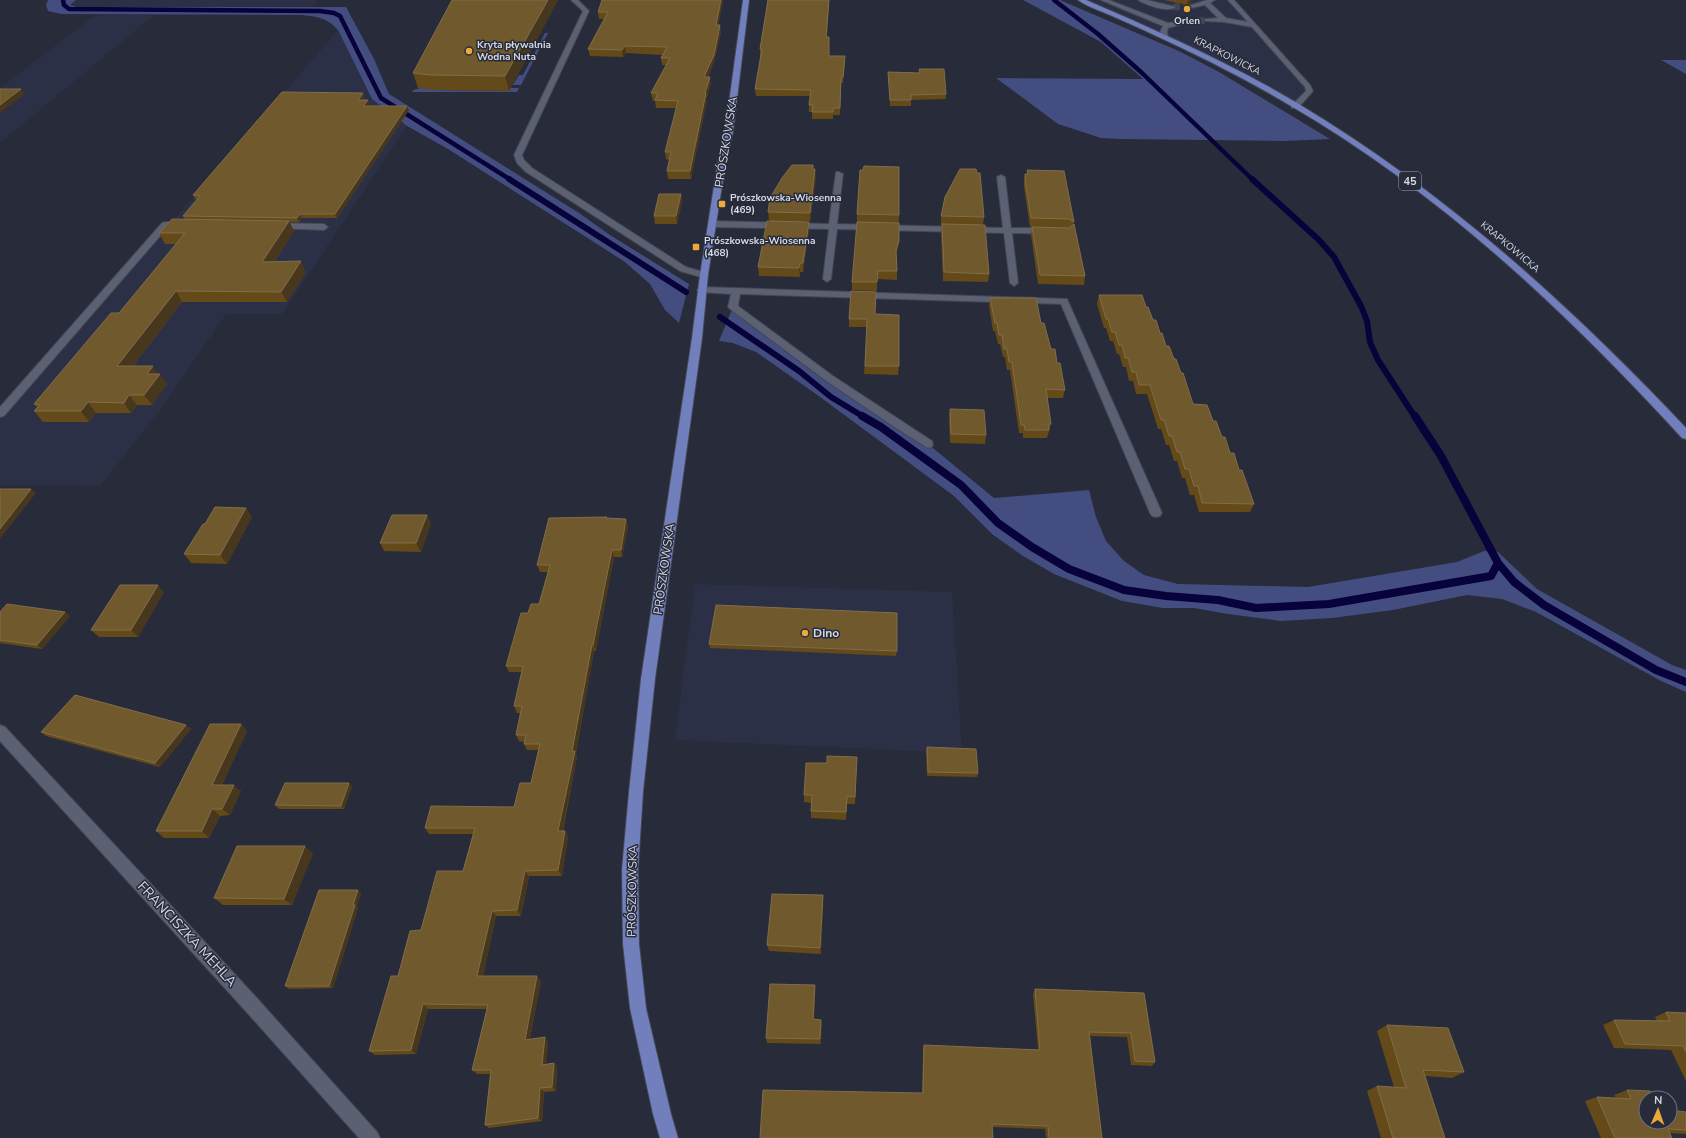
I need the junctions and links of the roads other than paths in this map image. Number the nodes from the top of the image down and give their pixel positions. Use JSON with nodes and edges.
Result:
{"nodes":[{"id":1,"x":574,"y":0,"type":"edge"},
{"id":2,"x":746,"y":0,"type":"edge"},
{"id":3,"x":1081,"y":0,"type":"edge"},
{"id":4,"x":1104,"y":0,"type":"edge"},
{"id":5,"x":1141,"y":0,"type":"edge"},
{"id":6,"x":1231,"y":0,"type":"edge"},
{"id":7,"x":1209,"y":2,"type":"edge"},
{"id":8,"x":1191,"y":6,"type":"tunnel mouth"},
{"id":9,"x":1171,"y":10,"type":"tunnel mouth"},
{"id":10,"x":1174,"y":18,"type":"dead end"},
{"id":11,"x":1206,"y":20,"type":"tunnel mouth"},
{"id":12,"x":1224,"y":20,"type":"junction"},
{"id":13,"x":1187,"y":22,"type":"tunnel mouth"},
{"id":14,"x":1180,"y":23,"type":"junction"},
{"id":15,"x":1167,"y":25,"type":"junction"},
{"id":16,"x":1252,"y":25,"type":"junction"},
{"id":17,"x":1165,"y":38,"type":"junction"},
{"id":18,"x":1295,"y":106,"type":"junction"},
{"id":19,"x":839,"y":174,"type":"dead end"},
{"id":20,"x":1001,"y":177,"type":"dead end"},
{"id":21,"x":713,"y":224,"type":"junction"},
{"id":22,"x":189,"y":225,"type":"edge"},
{"id":23,"x":268,"y":226,"type":"edge"},
{"id":24,"x":834,"y":226,"type":"junction"},
{"id":25,"x":324,"y":227,"type":"dead end"},
{"id":26,"x":1008,"y":230,"type":"junction"},
{"id":27,"x":1060,"y":232,"type":"edge"},
{"id":28,"x":827,"y":279,"type":"dead end"},
{"id":29,"x":703,"y":282,"type":"junction"},
{"id":30,"x":1014,"y":282,"type":"dead end"},
{"id":31,"x":736,"y":290,"type":"junction"},
{"id":32,"x":0,"y":414,"type":"edge"},
{"id":33,"x":1686,"y":435,"type":"edge"},
{"id":34,"x":928,"y":444,"type":"dead end"},
{"id":35,"x":1156,"y":513,"type":"dead end"},
{"id":36,"x":0,"y":732,"type":"edge"},
{"id":37,"x":371,"y":1138,"type":"edge"},
{"id":38,"x":669,"y":1138,"type":"edge"}],
"edges":[{"from":1,"to":29,"type":"street"},
{"from":2,"to":21,"type":"main road","name":"PRÓSZKOWSKA"},
{"from":3,"to":17,"type":"main road","name":"KRAPKOWICKA","number":"45"},
{"from":4,"to":15,"type":"street"},
{"from":5,"to":9,"type":"street"},
{"from":6,"to":16,"type":"street"},
{"from":7,"to":8,"type":"street"},
{"from":7,"to":12,"type":"street"},
{"from":10,"to":14,"type":"street"},
{"from":11,"to":12,"type":"street"},
{"from":12,"to":16,"type":"street"},
{"from":13,"to":14,"type":"street"},
{"from":14,"to":15,"type":"street"},
{"from":15,"to":17,"type":"street"},
{"from":16,"to":18,"type":"street"},
{"from":17,"to":18,"type":"main road","name":"KRAPKOWICKA","number":"45"},
{"from":18,"to":33,"type":"main road","name":"KRAPKOWICKA","number":"45"},
{"from":19,"to":24,"type":"street"},
{"from":20,"to":26,"type":"street"},
{"from":21,"to":24,"type":"street"},
{"from":21,"to":29,"type":"main road","name":"PRÓSZKOWSKA"},
{"from":22,"to":32,"type":"street"},
{"from":23,"to":25,"type":"street"},
{"from":24,"to":26,"type":"street"},
{"from":24,"to":28,"type":"street"},
{"from":26,"to":27,"type":"street"},
{"from":26,"to":30,"type":"street"},
{"from":29,"to":31,"type":"street"},
{"from":29,"to":38,"type":"main road","name":"PRÓSZKOWSKA"},
{"from":31,"to":34,"type":"street"},
{"from":31,"to":35,"type":"street"},
{"from":36,"to":37,"type":"street","name":"FRANCISZKA MEHLA"}]}
